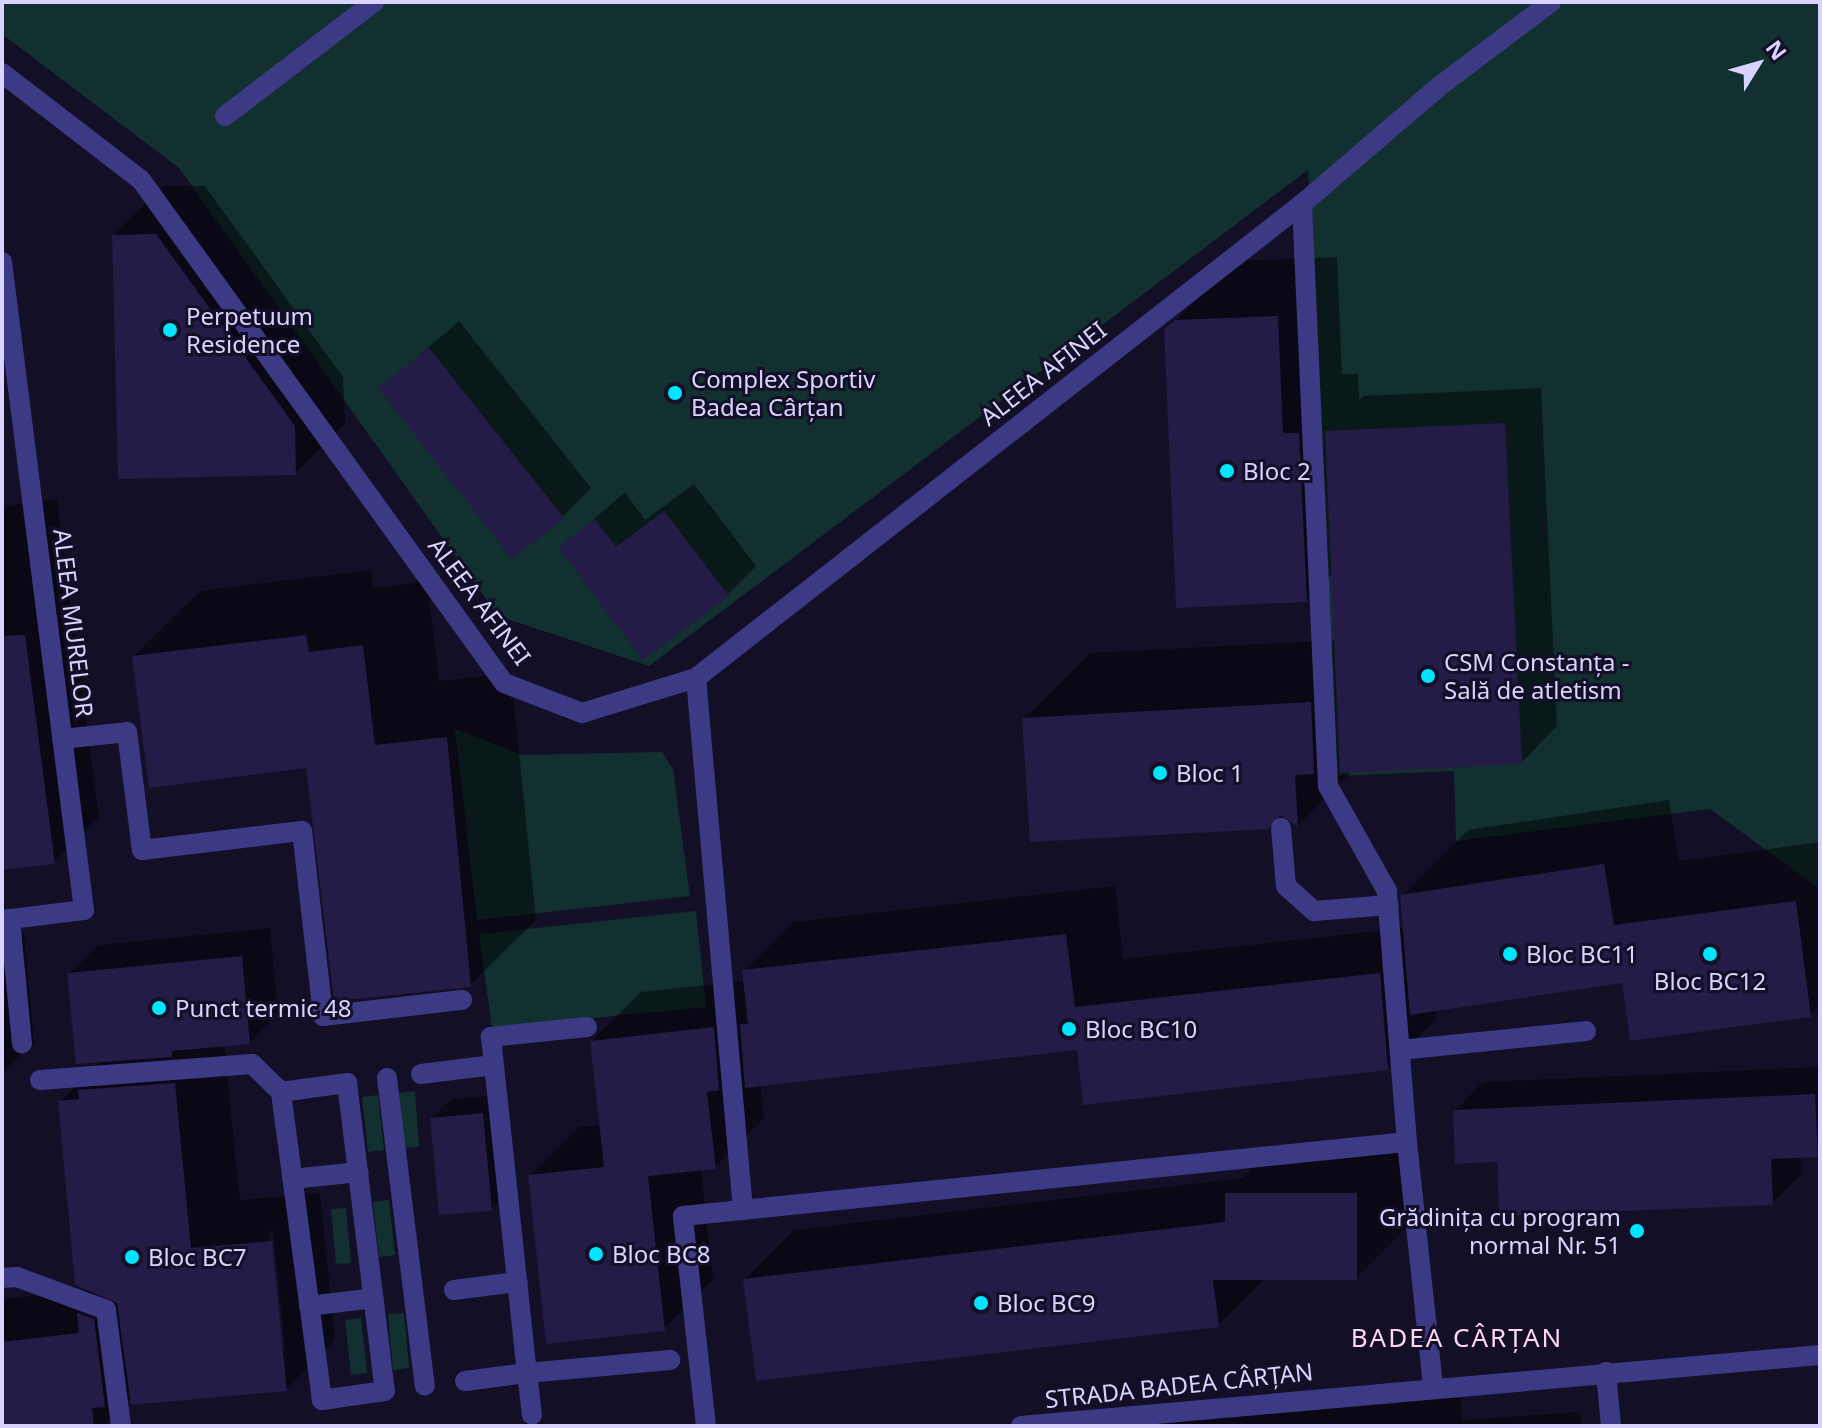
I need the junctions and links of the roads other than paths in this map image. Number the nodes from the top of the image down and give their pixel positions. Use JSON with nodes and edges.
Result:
{"nodes":[{"id":1,"x":374,"y":2,"type":"edge"},
{"id":2,"x":1551,"y":2,"type":"edge"},
{"id":3,"x":2,"y":73,"type":"edge"},
{"id":4,"x":225,"y":116,"type":"dead end"},
{"id":5,"x":1302,"y":204,"type":"junction"},
{"id":6,"x":2,"y":262,"type":"edge"},
{"id":7,"x":696,"y":678,"type":"junction"},
{"id":8,"x":62,"y":739,"type":"junction"},
{"id":9,"x":1281,"y":828,"type":"dead end"},
{"id":10,"x":1389,"y":905,"type":"junction"},
{"id":11,"x":6,"y":919,"type":"edge"},
{"id":12,"x":462,"y":1000,"type":"dead end"},
{"id":13,"x":587,"y":1027,"type":"dead end"},
{"id":14,"x":1586,"y":1031,"type":"dead end"},
{"id":15,"x":22,"y":1043,"type":"dead end"},
{"id":16,"x":1400,"y":1050,"type":"junction"},
{"id":17,"x":493,"y":1065,"type":"junction"},
{"id":18,"x":421,"y":1074,"type":"dead end"},
{"id":19,"x":387,"y":1078,"type":"dead end"},
{"id":20,"x":40,"y":1080,"type":"dead end"},
{"id":21,"x":281,"y":1092,"type":"junction"},
{"id":22,"x":1407,"y":1142,"type":"junction"},
{"id":23,"x":359,"y":1172,"type":"junction"},
{"id":24,"x":292,"y":1179,"type":"junction"},
{"id":25,"x":743,"y":1210,"type":"junction"},
{"id":26,"x":2,"y":1278,"type":"edge"},
{"id":27,"x":517,"y":1282,"type":"junction"},
{"id":28,"x":454,"y":1290,"type":"dead end"},
{"id":29,"x":374,"y":1298,"type":"junction"},
{"id":30,"x":309,"y":1306,"type":"junction"},
{"id":31,"x":1820,"y":1355,"type":"edge"},
{"id":32,"x":670,"y":1360,"type":"dead end"},
{"id":33,"x":1606,"y":1372,"type":"junction"},
{"id":34,"x":527,"y":1373,"type":"junction"},
{"id":35,"x":465,"y":1381,"type":"dead end"},
{"id":36,"x":425,"y":1386,"type":"dead end"},
{"id":37,"x":1433,"y":1386,"type":"junction"},
{"id":38,"x":532,"y":1415,"type":"dead end"},
{"id":39,"x":121,"y":1426,"type":"edge"},
{"id":40,"x":706,"y":1426,"type":"edge"},
{"id":41,"x":1021,"y":1426,"type":"edge"},
{"id":42,"x":1611,"y":1426,"type":"edge"}],
"edges":[{"from":1,"to":4,"type":"street"},
{"from":2,"to":5,"type":"street","name":"ALEEA AFINEI"},
{"from":3,"to":7,"type":"street","name":"ALEEA AFINEI"},
{"from":5,"to":7,"type":"street","name":"ALEEA AFINEI"},
{"from":5,"to":10,"type":"street"},
{"from":6,"to":8,"type":"street","name":"ALEEA MURELOR"},
{"from":7,"to":25,"type":"street"},
{"from":8,"to":11,"type":"street","name":"ALEEA MURELOR"},
{"from":8,"to":12,"type":"street"},
{"from":9,"to":10,"type":"street"},
{"from":10,"to":16,"type":"street"},
{"from":11,"to":15,"type":"street"},
{"from":13,"to":17,"type":"street"},
{"from":14,"to":16,"type":"street"},
{"from":16,"to":22,"type":"street"},
{"from":17,"to":18,"type":"street"},
{"from":17,"to":27,"type":"street"},
{"from":19,"to":36,"type":"street"},
{"from":20,"to":21,"type":"street"},
{"from":21,"to":23,"type":"street"},
{"from":21,"to":24,"type":"street"},
{"from":22,"to":25,"type":"street"},
{"from":22,"to":37,"type":"street"},
{"from":23,"to":24,"type":"street"},
{"from":23,"to":29,"type":"street"},
{"from":24,"to":30,"type":"street"},
{"from":25,"to":40,"type":"street"},
{"from":26,"to":39,"type":"street"},
{"from":27,"to":28,"type":"street"},
{"from":27,"to":34,"type":"street"},
{"from":29,"to":30,"type":"street"},
{"from":29,"to":30,"type":"street"},
{"from":31,"to":33,"type":"street","name":"STRADA BADEA CÂRȚAN"},
{"from":32,"to":34,"type":"street"},
{"from":33,"to":37,"type":"street","name":"STRADA BADEA CÂRȚAN"},
{"from":33,"to":42,"type":"street"},
{"from":34,"to":35,"type":"street"},
{"from":34,"to":38,"type":"street"},
{"from":37,"to":41,"type":"street","name":"STRADA BADEA CÂRȚAN"}]}
